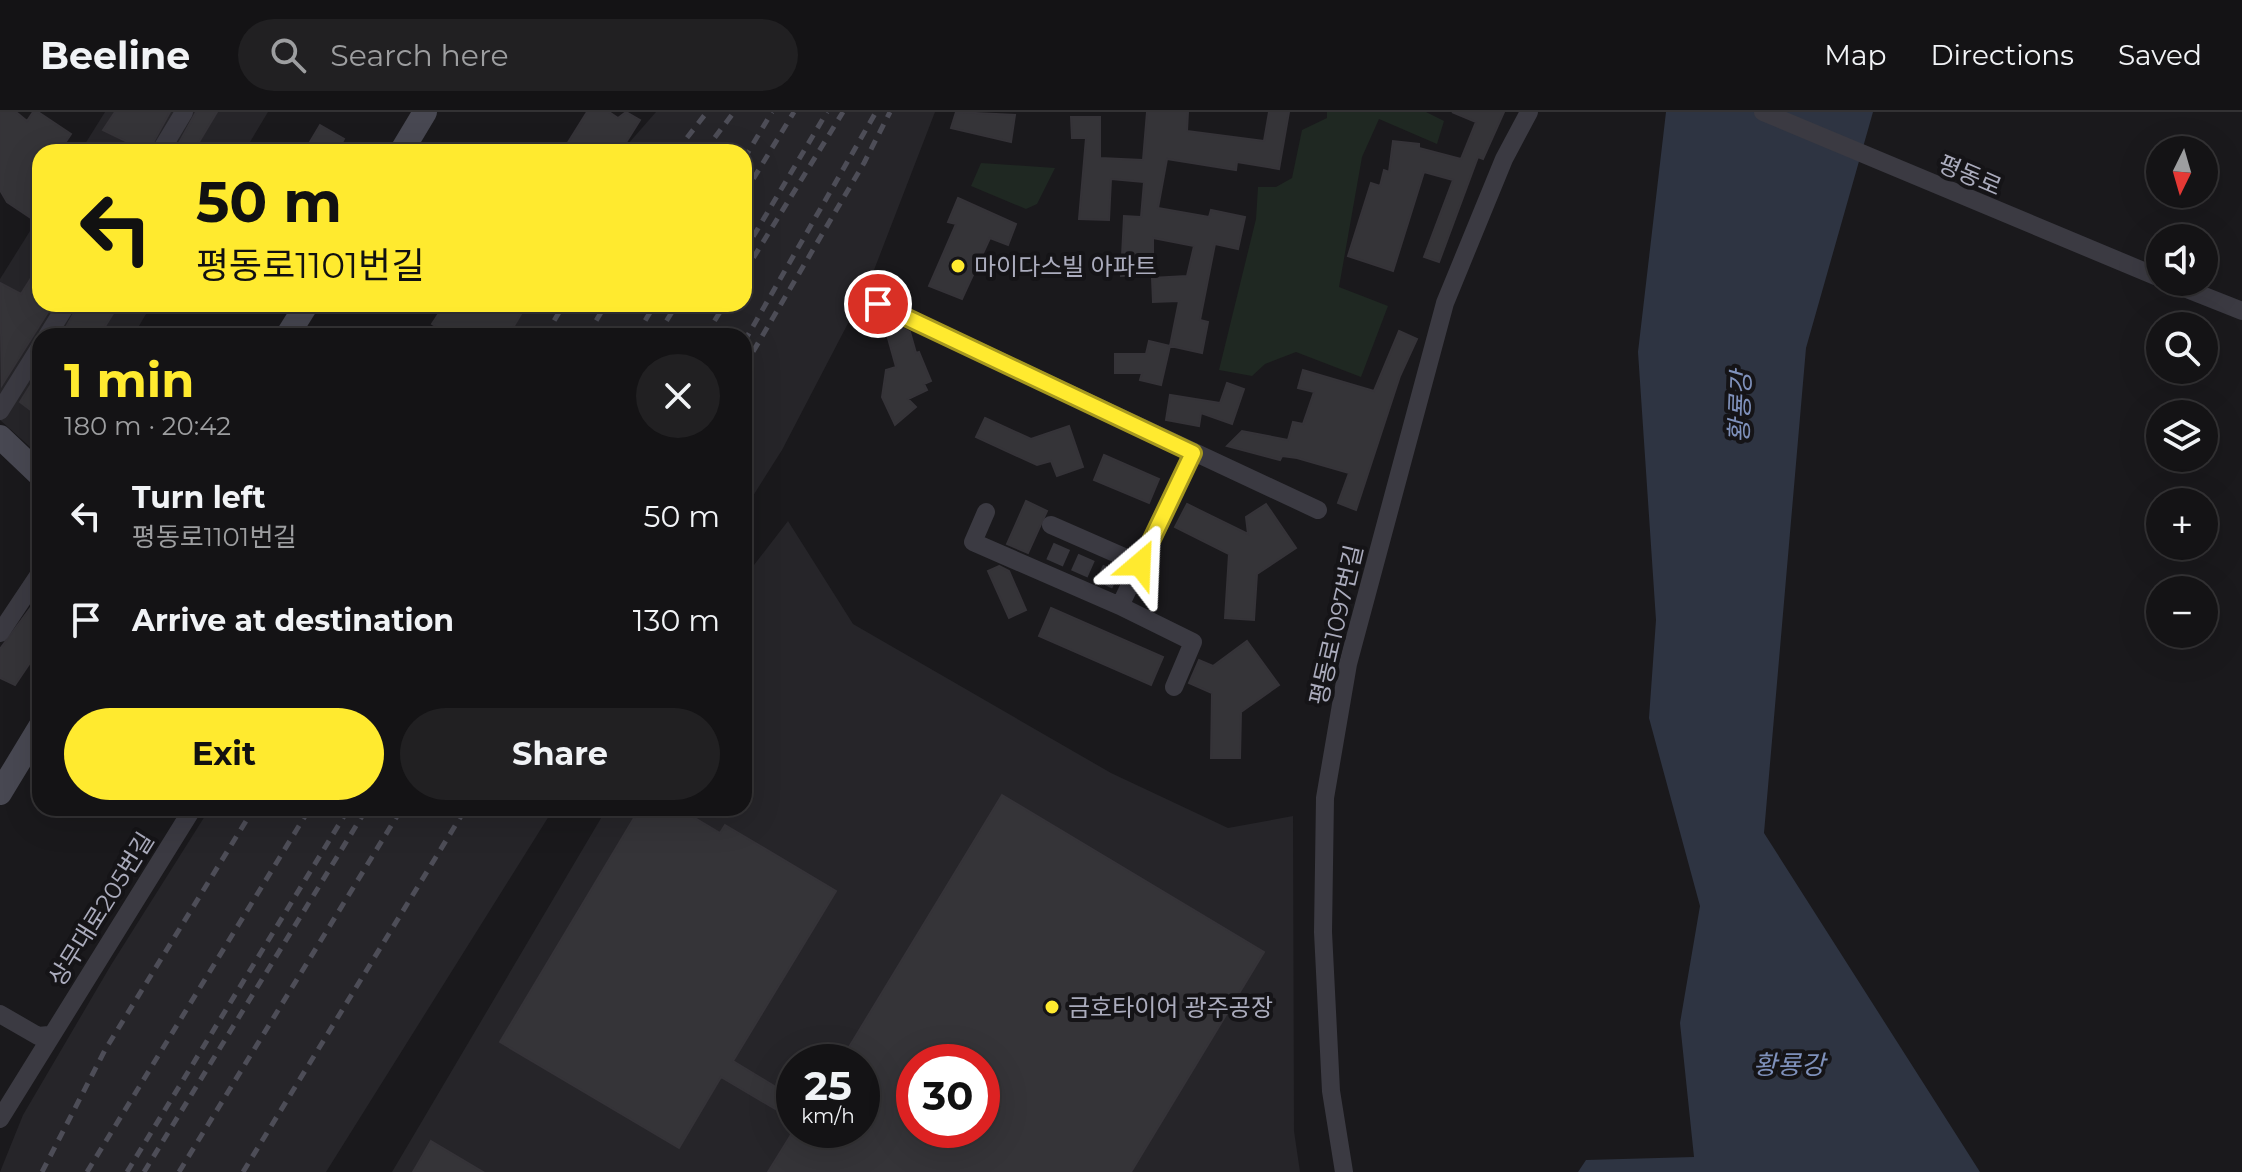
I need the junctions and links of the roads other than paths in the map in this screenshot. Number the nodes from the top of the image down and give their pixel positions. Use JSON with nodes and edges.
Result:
{"nodes":[{"id":1,"x":184,"y":112,"type":"edge"},
{"id":2,"x":425,"y":112,"type":"edge"},
{"id":3,"x":1529,"y":112,"type":"edge"},
{"id":4,"x":1763,"y":112,"type":"edge"},
{"id":5,"x":165,"y":144,"type":"edge"},
{"id":6,"x":406,"y":144,"type":"edge"},
{"id":7,"x":2146,"y":272,"type":"edge"},
{"id":8,"x":2203,"y":296,"type":"edge"},
{"id":9,"x":878,"y":304,"type":"dead end"},
{"id":10,"x":2242,"y":312,"type":"edge"},
{"id":11,"x":32,"y":360,"type":"edge"},
{"id":12,"x":0,"y":411,"type":"edge"},
{"id":13,"x":4,"y":447,"type":"edge"},
{"id":14,"x":1193,"y":453,"type":"junction"},
{"id":15,"x":32,"y":469,"type":"edge"},
{"id":16,"x":1318,"y":510,"type":"dead end"},
{"id":17,"x":986,"y":512,"type":"dead end"},
{"id":18,"x":1051,"y":525,"type":"dead end"},
{"id":19,"x":1140,"y":564,"type":"junction"},
{"id":20,"x":32,"y":585,"type":"edge"},
{"id":21,"x":1120,"y":606,"type":"junction"},
{"id":22,"x":0,"y":633,"type":"edge"},
{"id":23,"x":1174,"y":687,"type":"dead end"},
{"id":24,"x":32,"y":740,"type":"edge"},
{"id":25,"x":0,"y":793,"type":"edge"},
{"id":26,"x":188,"y":816,"type":"edge"},
{"id":27,"x":0,"y":1014,"type":"edge"},
{"id":28,"x":49,"y":1035,"type":"junction"},
{"id":29,"x":0,"y":1119,"type":"edge"},
{"id":30,"x":1344,"y":1172,"type":"edge"}],
"edges":[{"from":1,"to":5,"type":"street"},
{"from":2,"to":6,"type":"main road"},
{"from":3,"to":30,"type":"street","name":"평동로1097번길"},
{"from":4,"to":7,"type":"street","name":"평동로"},
{"from":8,"to":10,"type":"street"},
{"from":9,"to":14,"type":"street"},
{"from":11,"to":12,"type":"street"},
{"from":13,"to":15,"type":"main road"},
{"from":14,"to":16,"type":"street"},
{"from":14,"to":19,"type":"street"},
{"from":17,"to":21,"type":"street"},
{"from":18,"to":19,"type":"street"},
{"from":19,"to":21,"type":"street"},
{"from":20,"to":22,"type":"street"},
{"from":21,"to":23,"type":"street"},
{"from":24,"to":25,"type":"main road"},
{"from":26,"to":28,"type":"street","name":"상무대로205번길"},
{"from":27,"to":28,"type":"street"},
{"from":28,"to":29,"type":"street","name":"상무대로205번길"}]}
